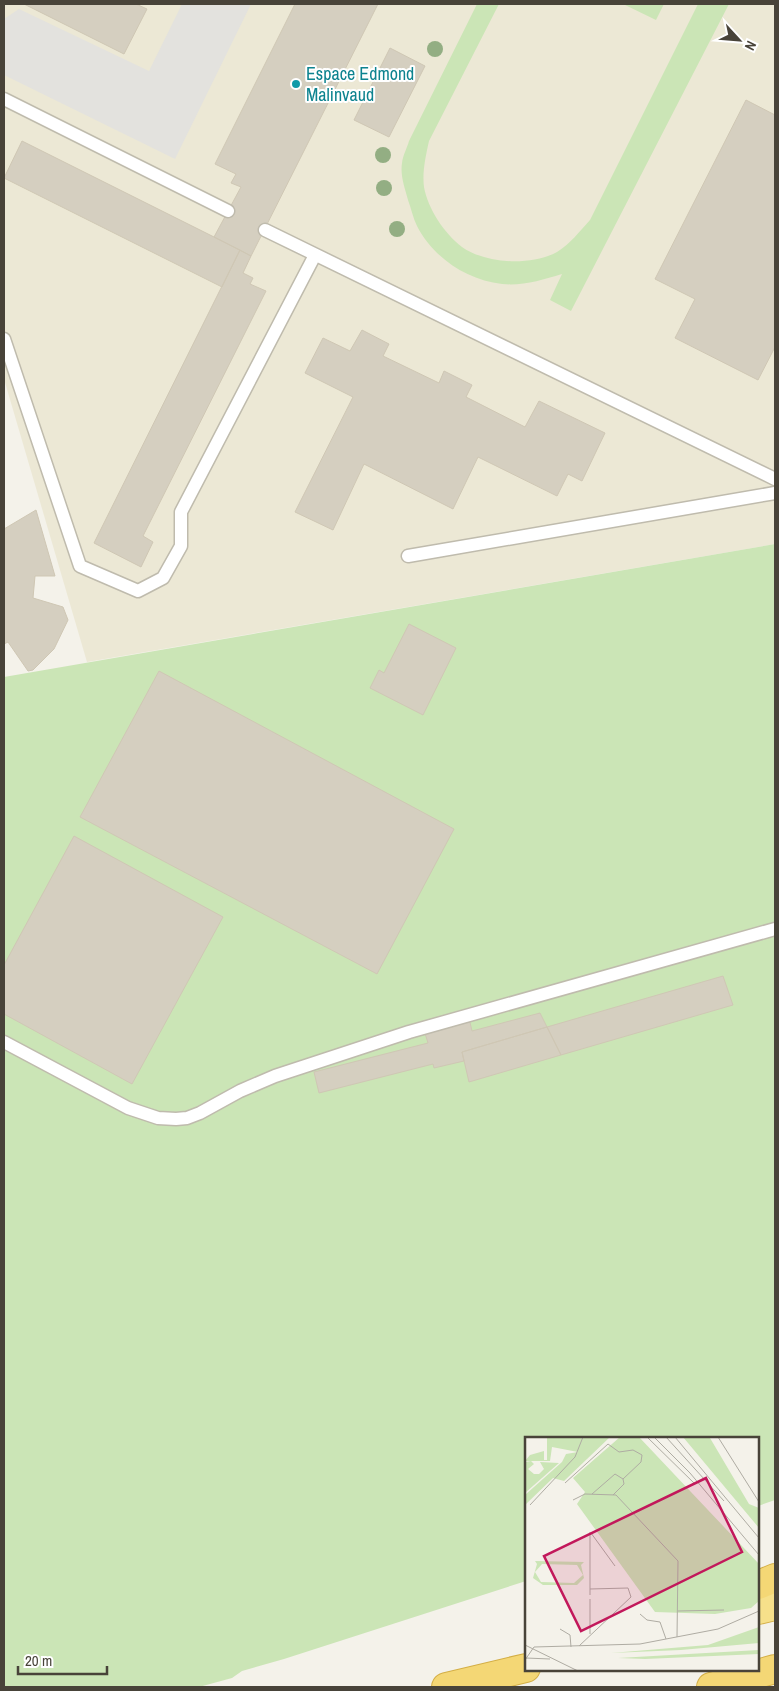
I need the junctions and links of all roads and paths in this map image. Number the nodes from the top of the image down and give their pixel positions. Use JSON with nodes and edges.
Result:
{"nodes":[{"id":1,"x":4,"y":99,"type":"edge"},
{"id":2,"x":228,"y":211,"type":"dead end"},
{"id":3,"x":265,"y":230,"type":"dead end"},
{"id":4,"x":315,"y":255,"type":"junction"},
{"id":5,"x":4,"y":339,"type":"edge"},
{"id":6,"x":775,"y":480,"type":"edge"},
{"id":7,"x":775,"y":493,"type":"edge"},
{"id":8,"x":408,"y":556,"type":"dead end"},
{"id":9,"x":775,"y":930,"type":"edge"},
{"id":10,"x":4,"y":1042,"type":"edge"},
{"id":11,"x":775,"y":1578,"type":"edge"},
{"id":12,"x":759,"y":1585,"type":"edge"},
{"id":13,"x":775,"y":1606,"type":"edge"},
{"id":14,"x":759,"y":1610,"type":"edge"},
{"id":15,"x":525,"y":1668,"type":"edge"},
{"id":16,"x":775,"y":1669,"type":"edge"},
{"id":17,"x":446,"y":1687,"type":"edge"},
{"id":18,"x":711,"y":1687,"type":"edge"}],
"edges":[{"from":1,"to":2,"type":"lane"},
{"from":3,"to":4,"type":"lane"},
{"from":4,"to":5,"type":"lane"},
{"from":4,"to":6,"type":"lane"},
{"from":7,"to":8,"type":"lane"},
{"from":9,"to":10,"type":"lane"},
{"from":11,"to":12,"type":"highway"},
{"from":13,"to":14,"type":"highway"},
{"from":15,"to":17,"type":"highway"},
{"from":16,"to":18,"type":"highway"}]}
